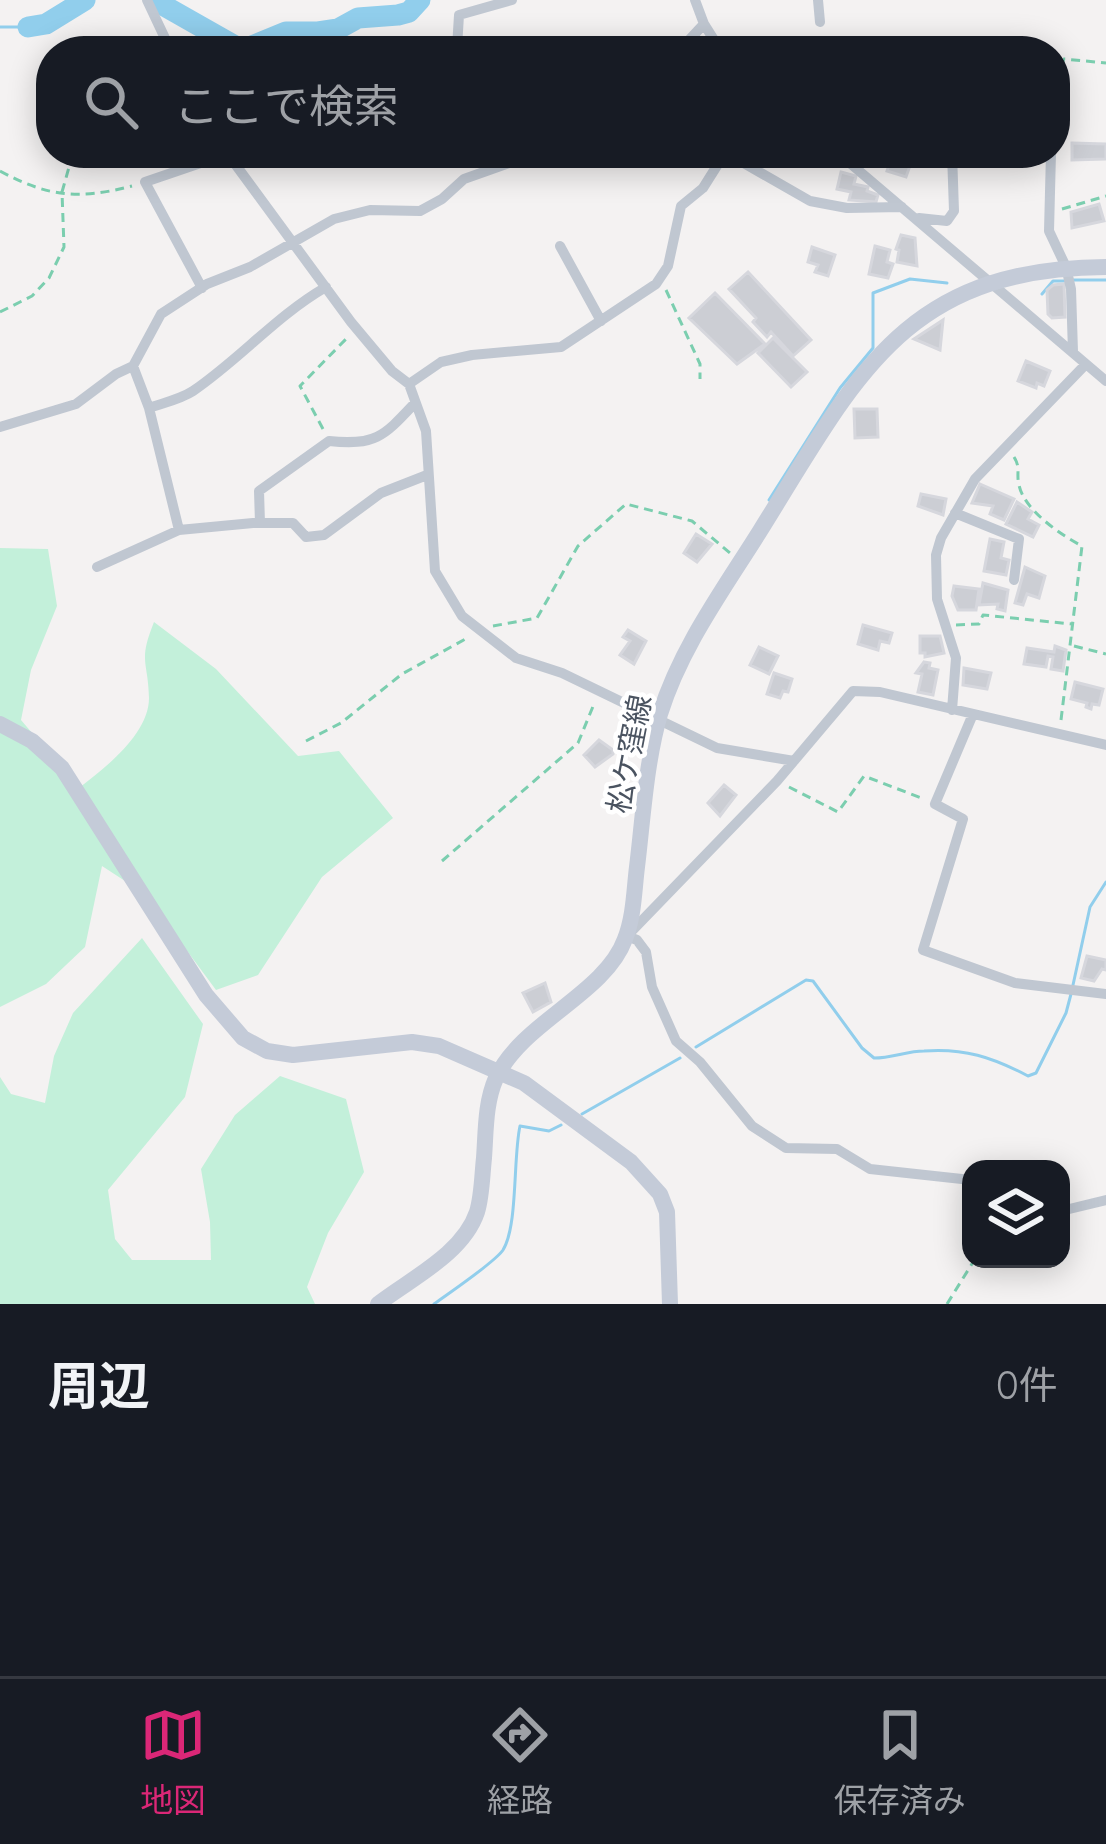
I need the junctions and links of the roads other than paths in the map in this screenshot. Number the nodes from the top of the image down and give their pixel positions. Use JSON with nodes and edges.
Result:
{"nodes":[{"id":1,"x":512,"y":0,"type":"edge"},
{"id":2,"x":695,"y":0,"type":"edge"},
{"id":3,"x":818,"y":0,"type":"edge"},
{"id":4,"x":147,"y":1,"type":"edge"},
{"id":5,"x":820,"y":22,"type":"dead end"},
{"id":6,"x":704,"y":24,"type":"junction"},
{"id":7,"x":164,"y":36,"type":"edge"},
{"id":8,"x":458,"y":36,"type":"edge"},
{"id":9,"x":693,"y":36,"type":"edge"},
{"id":10,"x":712,"y":36,"type":"edge"},
{"id":11,"x":185,"y":168,"type":"edge"},
{"id":12,"x":238,"y":168,"type":"edge"},
{"id":13,"x":489,"y":168,"type":"edge"},
{"id":14,"x":716,"y":168,"type":"edge"},
{"id":15,"x":752,"y":168,"type":"edge"},
{"id":16,"x":856,"y":168,"type":"edge"},
{"id":17,"x":953,"y":168,"type":"edge"},
{"id":18,"x":1052,"y":168,"type":"edge"},
{"id":19,"x":902,"y":207,"type":"junction"},
{"id":20,"x":916,"y":218,"type":"junction"},
{"id":21,"x":293,"y":244,"type":"junction"},
{"id":22,"x":560,"y":246,"type":"dead end"},
{"id":23,"x":1106,"y":267,"type":"edge"},
{"id":24,"x":1068,"y":278,"type":"junction"},
{"id":25,"x":993,"y":283,"type":"junction"},
{"id":26,"x":326,"y":287,"type":"junction"},
{"id":27,"x":202,"y":288,"type":"junction"},
{"id":28,"x":601,"y":321,"type":"junction"},
{"id":29,"x":1073,"y":352,"type":"junction"},
{"id":30,"x":1086,"y":364,"type":"junction"},
{"id":31,"x":133,"y":367,"type":"junction"},
{"id":32,"x":1106,"y":381,"type":"edge"},
{"id":33,"x":409,"y":384,"type":"junction"},
{"id":34,"x":415,"y":403,"type":"junction"},
{"id":35,"x":149,"y":408,"type":"junction"},
{"id":36,"x":0,"y":427,"type":"edge"},
{"id":37,"x":428,"y":475,"type":"junction"},
{"id":38,"x":955,"y":513,"type":"junction"},
{"id":39,"x":260,"y":523,"type":"junction"},
{"id":40,"x":178,"y":530,"type":"junction"},
{"id":41,"x":97,"y":567,"type":"dead end"},
{"id":42,"x":1014,"y":580,"type":"dead end"},
{"id":43,"x":952,"y":710,"type":"junction"},
{"id":44,"x":973,"y":714,"type":"junction"},
{"id":45,"x":659,"y":718,"type":"junction"},
{"id":46,"x":0,"y":724,"type":"edge"},
{"id":47,"x":1106,"y":745,"type":"edge"},
{"id":48,"x":794,"y":761,"type":"junction"},
{"id":49,"x":627,"y":936,"type":"junction"},
{"id":50,"x":1106,"y":994,"type":"edge"},
{"id":51,"x":499,"y":1072,"type":"junction"},
{"id":52,"x":962,"y":1179,"type":"edge"},
{"id":53,"x":1106,"y":1200,"type":"edge"},
{"id":54,"x":1070,"y":1209,"type":"edge"},
{"id":55,"x":378,"y":1304,"type":"edge"},
{"id":56,"x":670,"y":1304,"type":"edge"}],
"edges":[{"from":1,"to":8,"type":"street"},
{"from":2,"to":6,"type":"street"},
{"from":3,"to":5,"type":"street"},
{"from":4,"to":7,"type":"street"},
{"from":6,"to":9,"type":"street"},
{"from":6,"to":10,"type":"street"},
{"from":11,"to":27,"type":"street"},
{"from":12,"to":21,"type":"street"},
{"from":13,"to":21,"type":"street"},
{"from":14,"to":28,"type":"street"},
{"from":15,"to":19,"type":"street"},
{"from":16,"to":19,"type":"street"},
{"from":17,"to":20,"type":"street"},
{"from":18,"to":24,"type":"street"},
{"from":19,"to":20,"type":"street"},
{"from":20,"to":25,"type":"street"},
{"from":21,"to":26,"type":"street"},
{"from":21,"to":27,"type":"street"},
{"from":22,"to":28,"type":"street"},
{"from":23,"to":24,"type":"street","name":"松ケ窪線"},
{"from":24,"to":25,"type":"street","name":"松ケ窪線"},
{"from":24,"to":29,"type":"street"},
{"from":25,"to":29,"type":"street"},
{"from":25,"to":45,"type":"street","name":"松ケ窪線"},
{"from":26,"to":33,"type":"street"},
{"from":26,"to":35,"type":"street"},
{"from":27,"to":31,"type":"street"},
{"from":28,"to":33,"type":"street"},
{"from":29,"to":30,"type":"street"},
{"from":30,"to":32,"type":"street"},
{"from":30,"to":38,"type":"street"},
{"from":31,"to":35,"type":"street"},
{"from":31,"to":36,"type":"street"},
{"from":33,"to":34,"type":"street"},
{"from":34,"to":37,"type":"street"},
{"from":34,"to":39,"type":"street"},
{"from":35,"to":40,"type":"street"},
{"from":37,"to":39,"type":"street"},
{"from":37,"to":45,"type":"street"},
{"from":38,"to":42,"type":"street"},
{"from":38,"to":43,"type":"street"},
{"from":39,"to":40,"type":"street"},
{"from":40,"to":41,"type":"street"},
{"from":43,"to":44,"type":"street"},
{"from":43,"to":48,"type":"street"},
{"from":44,"to":47,"type":"street"},
{"from":44,"to":50,"type":"street"},
{"from":45,"to":48,"type":"street"},
{"from":45,"to":49,"type":"street","name":"松ケ窪線"},
{"from":46,"to":51,"type":"street"},
{"from":48,"to":49,"type":"street"},
{"from":49,"to":51,"type":"street"},
{"from":49,"to":52,"type":"street"},
{"from":51,"to":55,"type":"street"},
{"from":51,"to":56,"type":"street"},
{"from":53,"to":54,"type":"street"}]}
